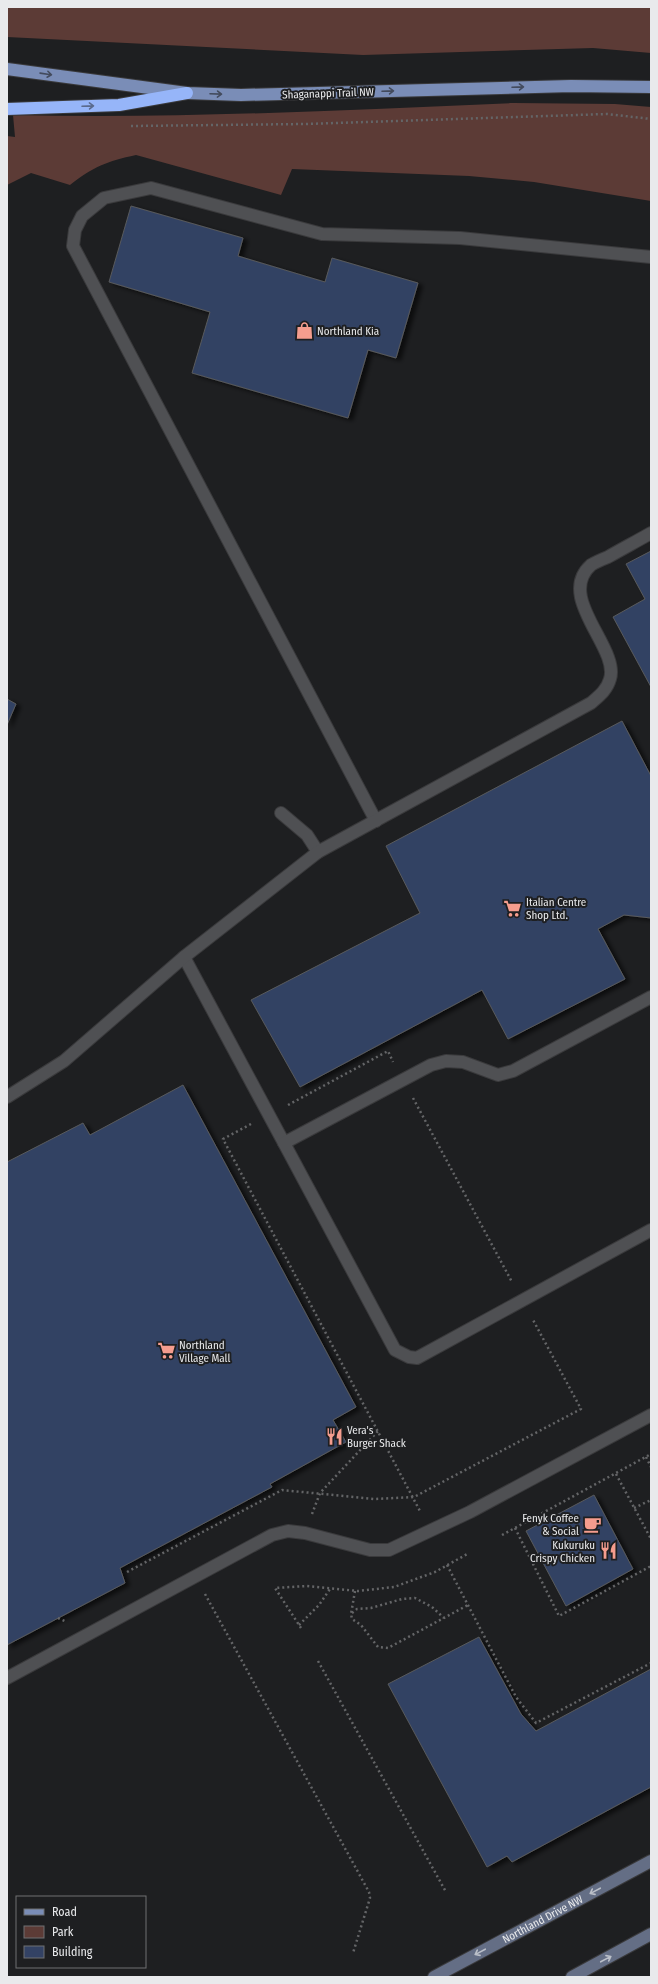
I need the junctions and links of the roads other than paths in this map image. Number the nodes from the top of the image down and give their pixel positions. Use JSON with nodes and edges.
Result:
{"nodes":[{"id":1,"x":7,"y":68,"type":"edge"},
{"id":2,"x":651,"y":87,"type":"edge"},
{"id":3,"x":188,"y":93,"type":"junction"},
{"id":4,"x":7,"y":109,"type":"edge"},
{"id":5,"x":651,"y":256,"type":"edge"},
{"id":6,"x":651,"y":533,"type":"edge"},
{"id":7,"x":281,"y":813,"type":"dead end"},
{"id":8,"x":376,"y":821,"type":"junction"},
{"id":9,"x":318,"y":852,"type":"junction"},
{"id":10,"x":184,"y":957,"type":"junction"},
{"id":11,"x":651,"y":997,"type":"edge"},
{"id":12,"x":7,"y":1097,"type":"edge"},
{"id":13,"x":284,"y":1143,"type":"junction"},
{"id":14,"x":651,"y":1230,"type":"edge"},
{"id":15,"x":651,"y":1415,"type":"edge"},
{"id":16,"x":7,"y":1678,"type":"edge"},
{"id":17,"x":651,"y":1861,"type":"edge"},
{"id":18,"x":651,"y":1934,"type":"edge"},
{"id":19,"x":434,"y":1977,"type":"edge"},
{"id":20,"x":572,"y":1977,"type":"edge"}],
"edges":[{"from":1,"to":3,"type":"main road","name":"Shaganappi Trail NW","one_way":true},
{"from":3,"to":2,"type":"main road","name":"Shaganappi Trail NW","one_way":true},
{"from":4,"to":3,"type":"highway","one_way":true},
{"from":5,"to":8,"type":"lane"},
{"from":6,"to":8,"type":"lane"},
{"from":7,"to":9,"type":"lane"},
{"from":8,"to":9,"type":"lane"},
{"from":9,"to":10,"type":"lane"},
{"from":10,"to":12,"type":"lane"},
{"from":10,"to":13,"type":"lane"},
{"from":11,"to":13,"type":"lane"},
{"from":13,"to":14,"type":"lane"},
{"from":15,"to":16,"type":"lane"},
{"from":17,"to":19,"type":"street","name":"Northland Drive NW","one_way":true},
{"from":20,"to":18,"type":"street","one_way":true}]}
